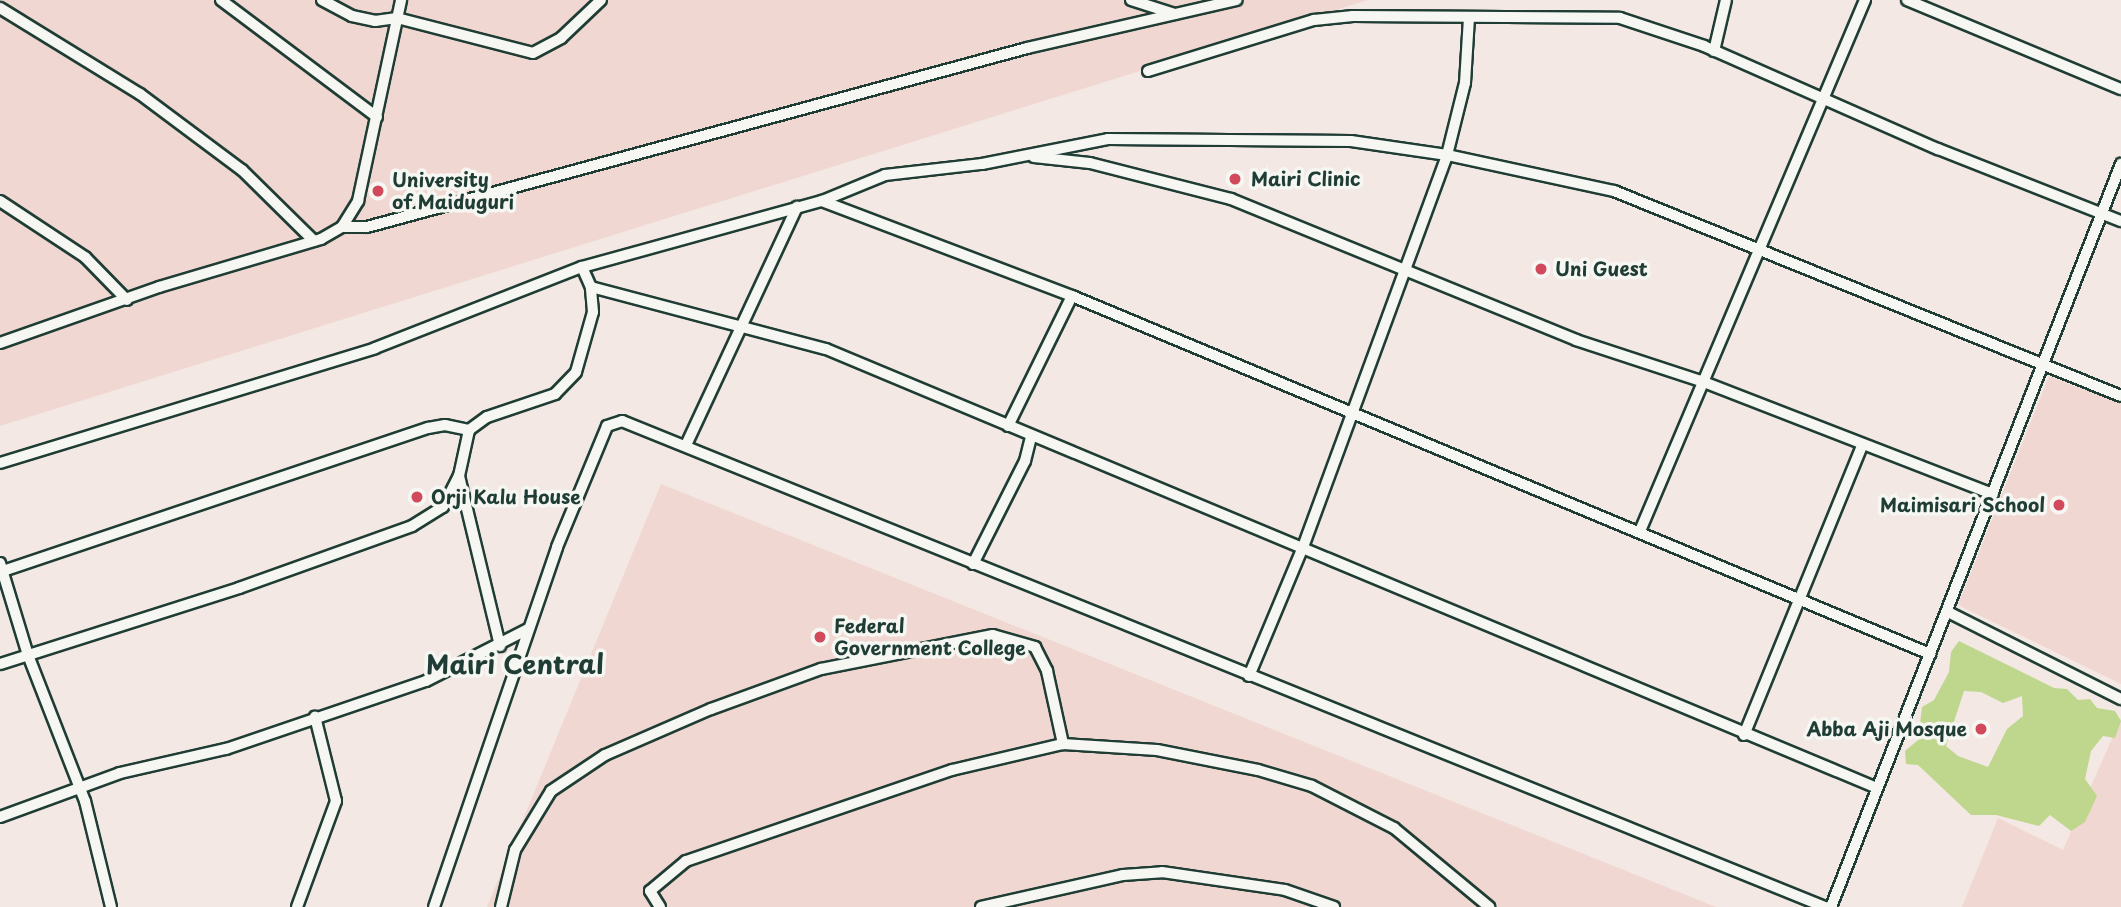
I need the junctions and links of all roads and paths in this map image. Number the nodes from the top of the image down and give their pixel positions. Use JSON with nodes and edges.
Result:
{"nodes":[{"id":1,"x":221,"y":0,"type":"edge"},
{"id":2,"x":321,"y":0,"type":"edge"},
{"id":3,"x":401,"y":0,"type":"edge"},
{"id":4,"x":601,"y":0,"type":"edge"},
{"id":5,"x":1131,"y":0,"type":"edge"},
{"id":6,"x":1237,"y":0,"type":"edge"},
{"id":7,"x":1726,"y":0,"type":"edge"},
{"id":8,"x":1865,"y":0,"type":"edge"},
{"id":9,"x":1907,"y":0,"type":"edge"},
{"id":10,"x":0,"y":8,"type":"edge"},
{"id":11,"x":1175,"y":15,"type":"junction"},
{"id":12,"x":397,"y":18,"type":"junction"},
{"id":13,"x":1469,"y":18,"type":"junction"},
{"id":14,"x":1714,"y":51,"type":"junction"},
{"id":15,"x":1148,"y":71,"type":"dead end"},
{"id":16,"x":2121,"y":89,"type":"edge"},
{"id":17,"x":1822,"y":97,"type":"junction"},
{"id":18,"x":377,"y":117,"type":"junction"},
{"id":19,"x":1447,"y":155,"type":"junction"},
{"id":20,"x":1022,"y":156,"type":"junction"},
{"id":21,"x":2121,"y":164,"type":"edge"},
{"id":22,"x":0,"y":201,"type":"edge"},
{"id":23,"x":822,"y":201,"type":"junction"},
{"id":24,"x":797,"y":207,"type":"junction"},
{"id":25,"x":2102,"y":215,"type":"junction"},
{"id":26,"x":2121,"y":221,"type":"edge"},
{"id":27,"x":342,"y":227,"type":"junction"},
{"id":28,"x":314,"y":241,"type":"junction"},
{"id":29,"x":1759,"y":248,"type":"junction"},
{"id":30,"x":582,"y":267,"type":"junction"},
{"id":31,"x":1406,"y":272,"type":"junction"},
{"id":32,"x":591,"y":287,"type":"junction"},
{"id":33,"x":1072,"y":296,"type":"junction"},
{"id":34,"x":127,"y":300,"type":"junction"},
{"id":35,"x":740,"y":323,"type":"junction"},
{"id":36,"x":0,"y":343,"type":"edge"},
{"id":37,"x":2043,"y":366,"type":"junction"},
{"id":38,"x":1701,"y":381,"type":"junction"},
{"id":39,"x":2121,"y":396,"type":"edge"},
{"id":40,"x":1352,"y":412,"type":"junction"},
{"id":41,"x":1008,"y":426,"type":"junction"},
{"id":42,"x":469,"y":430,"type":"junction"},
{"id":43,"x":1031,"y":437,"type":"junction"},
{"id":44,"x":686,"y":445,"type":"junction"},
{"id":45,"x":1862,"y":446,"type":"junction"},
{"id":46,"x":0,"y":463,"type":"edge"},
{"id":47,"x":459,"y":476,"type":"junction"},
{"id":48,"x":1993,"y":494,"type":"junction"},
{"id":49,"x":1640,"y":531,"type":"junction"},
{"id":50,"x":1303,"y":547,"type":"junction"},
{"id":51,"x":973,"y":564,"type":"junction"},
{"id":52,"x":1,"y":569,"type":"edge"},
{"id":53,"x":1801,"y":603,"type":"junction"},
{"id":54,"x":1948,"y":612,"type":"junction"},
{"id":55,"x":528,"y":629,"type":"junction"},
{"id":56,"x":500,"y":646,"type":"junction"},
{"id":57,"x":1930,"y":654,"type":"junction"},
{"id":58,"x":28,"y":655,"type":"junction"},
{"id":59,"x":0,"y":664,"type":"edge"},
{"id":60,"x":1249,"y":676,"type":"junction"},
{"id":61,"x":2121,"y":699,"type":"edge"},
{"id":62,"x":315,"y":717,"type":"junction"},
{"id":63,"x":1744,"y":736,"type":"junction"},
{"id":64,"x":1063,"y":744,"type":"junction"},
{"id":65,"x":1877,"y":788,"type":"junction"},
{"id":66,"x":81,"y":791,"type":"junction"},
{"id":67,"x":0,"y":817,"type":"edge"},
{"id":68,"x":111,"y":907,"type":"edge"},
{"id":69,"x":297,"y":907,"type":"edge"},
{"id":70,"x":435,"y":907,"type":"edge"},
{"id":71,"x":501,"y":907,"type":"edge"},
{"id":72,"x":660,"y":907,"type":"edge"},
{"id":73,"x":981,"y":907,"type":"edge"},
{"id":74,"x":1334,"y":907,"type":"edge"},
{"id":75,"x":1489,"y":907,"type":"edge"},
{"id":76,"x":1825,"y":907,"type":"edge"},
{"id":77,"x":1831,"y":907,"type":"edge"}],
"edges":[{"from":1,"to":18,"type":"street"},
{"from":2,"to":12,"type":"street"},
{"from":3,"to":12,"type":"street"},
{"from":4,"to":12,"type":"street"},
{"from":5,"to":11,"type":"street"},
{"from":6,"to":11,"type":"street"},
{"from":7,"to":14,"type":"street"},
{"from":8,"to":17,"type":"street"},
{"from":9,"to":16,"type":"street"},
{"from":10,"to":28,"type":"street"},
{"from":11,"to":27,"type":"street"},
{"from":12,"to":18,"type":"street"},
{"from":13,"to":14,"type":"street"},
{"from":13,"to":15,"type":"street"},
{"from":13,"to":19,"type":"street"},
{"from":14,"to":17,"type":"street"},
{"from":17,"to":25,"type":"street"},
{"from":17,"to":29,"type":"street"},
{"from":18,"to":27,"type":"street"},
{"from":19,"to":20,"type":"street"},
{"from":19,"to":29,"type":"street"},
{"from":19,"to":31,"type":"street"},
{"from":20,"to":23,"type":"street"},
{"from":20,"to":31,"type":"street"},
{"from":21,"to":25,"type":"street"},
{"from":22,"to":34,"type":"street"},
{"from":23,"to":24,"type":"street"},
{"from":23,"to":33,"type":"street"},
{"from":24,"to":30,"type":"street"},
{"from":24,"to":35,"type":"street"},
{"from":25,"to":26,"type":"street"},
{"from":25,"to":37,"type":"street"},
{"from":27,"to":28,"type":"street"},
{"from":28,"to":34,"type":"street"},
{"from":29,"to":37,"type":"street"},
{"from":29,"to":38,"type":"street"},
{"from":30,"to":32,"type":"street"},
{"from":30,"to":46,"type":"street"},
{"from":31,"to":38,"type":"street"},
{"from":31,"to":40,"type":"street"},
{"from":32,"to":35,"type":"street"},
{"from":32,"to":42,"type":"street"},
{"from":33,"to":40,"type":"street"},
{"from":33,"to":41,"type":"street"},
{"from":34,"to":36,"type":"street"},
{"from":35,"to":41,"type":"street"},
{"from":35,"to":44,"type":"street"},
{"from":37,"to":39,"type":"street"},
{"from":37,"to":48,"type":"street"},
{"from":38,"to":45,"type":"street"},
{"from":38,"to":49,"type":"street"},
{"from":40,"to":49,"type":"street"},
{"from":40,"to":50,"type":"street"},
{"from":41,"to":43,"type":"street"},
{"from":42,"to":47,"type":"street"},
{"from":42,"to":52,"type":"street"},
{"from":43,"to":50,"type":"street"},
{"from":43,"to":51,"type":"street"},
{"from":44,"to":51,"type":"street"},
{"from":44,"to":55,"type":"street"},
{"from":45,"to":48,"type":"street"},
{"from":45,"to":53,"type":"street"},
{"from":47,"to":56,"type":"street"},
{"from":47,"to":58,"type":"street"},
{"from":48,"to":54,"type":"street"},
{"from":49,"to":53,"type":"street"},
{"from":50,"to":60,"type":"street"},
{"from":50,"to":63,"type":"street"},
{"from":51,"to":60,"type":"street"},
{"from":52,"to":58,"type":"street"},
{"from":53,"to":57,"type":"street"},
{"from":53,"to":63,"type":"street"},
{"from":54,"to":57,"type":"street"},
{"from":54,"to":61,"type":"street"},
{"from":55,"to":56,"type":"street"},
{"from":55,"to":70,"type":"street"},
{"from":56,"to":62,"type":"street"},
{"from":57,"to":65,"type":"street"},
{"from":58,"to":59,"type":"street"},
{"from":58,"to":66,"type":"street"},
{"from":60,"to":76,"type":"street"},
{"from":62,"to":66,"type":"street"},
{"from":62,"to":69,"type":"street"},
{"from":63,"to":65,"type":"street"},
{"from":64,"to":71,"type":"street"},
{"from":64,"to":72,"type":"street"},
{"from":64,"to":75,"type":"street"},
{"from":65,"to":77,"type":"street"},
{"from":66,"to":67,"type":"street"},
{"from":66,"to":68,"type":"street"},
{"from":73,"to":74,"type":"street"}]}
